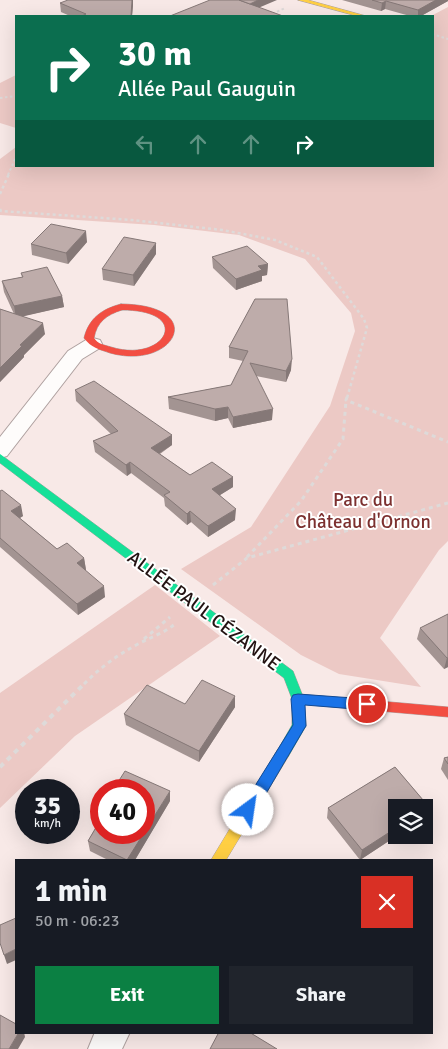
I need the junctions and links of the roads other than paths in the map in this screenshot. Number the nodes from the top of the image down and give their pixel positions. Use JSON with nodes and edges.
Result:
{"nodes":[{"id":1,"x":301,"y":0,"type":"edge"},
{"id":2,"x":360,"y":15,"type":"edge"},
{"id":3,"x":93,"y":344,"type":"junction"},
{"id":4,"x":0,"y":451,"type":"edge"},
{"id":5,"x":0,"y":458,"type":"edge"},
{"id":6,"x":298,"y":699,"type":"junction"},
{"id":7,"x":448,"y":712,"type":"edge"},
{"id":8,"x":219,"y":859,"type":"edge"},
{"id":9,"x":113,"y":1034,"type":"edge"},
{"id":10,"x":104,"y":1049,"type":"edge"}],
"edges":[{"from":1,"to":2,"type":"street"},
{"from":3,"to":3,"type":"street"},
{"from":3,"to":4,"type":"street"},
{"from":5,"to":6,"type":"street","name":"ALLÉE PAUL CÉZANNE"},
{"from":6,"to":7,"type":"street"},
{"from":6,"to":8,"type":"street","name":"ALLÉE PAUL CÉZANNE"},
{"from":9,"to":10,"type":"street"}]}
